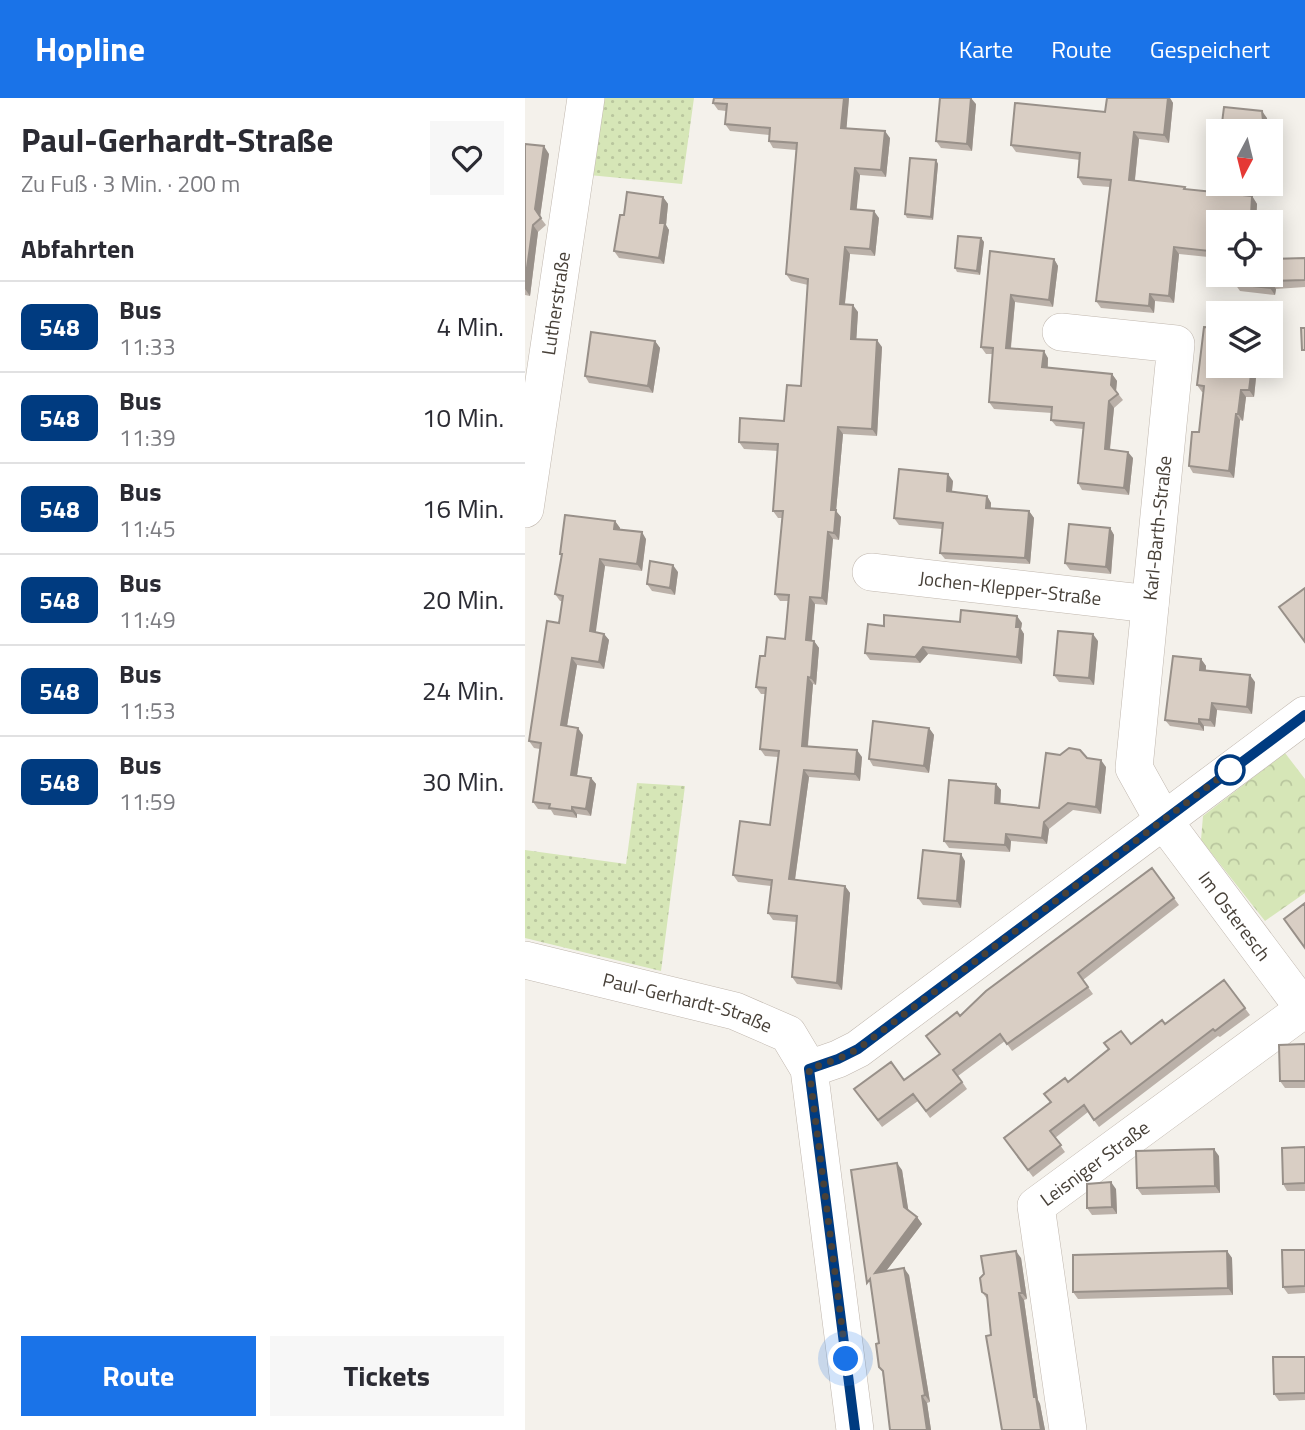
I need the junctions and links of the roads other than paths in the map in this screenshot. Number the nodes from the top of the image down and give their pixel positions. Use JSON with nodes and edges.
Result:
{"nodes":[{"id":1,"x":586,"y":98,"type":"edge"},
{"id":2,"x":537,"y":328,"type":"edge"},
{"id":3,"x":1061,"y":332,"type":"dead end"},
{"id":4,"x":525,"y":509,"type":"edge"},
{"id":5,"x":871,"y":572,"type":"dead end"},
{"id":6,"x":1150,"y":604,"type":"junction"},
{"id":7,"x":1305,"y":715,"type":"edge"},
{"id":8,"x":1163,"y":820,"type":"junction"},
{"id":9,"x":525,"y":960,"type":"edge"},
{"id":10,"x":1304,"y":1010,"type":"edge"},
{"id":11,"x":809,"y":1069,"type":"junction"},
{"id":12,"x":855,"y":1430,"type":"edge"},
{"id":13,"x":1068,"y":1430,"type":"edge"}],
"edges":[{"from":1,"to":2,"type":"street","name":"Lutherstraße"},
{"from":2,"to":4,"type":"street","name":"Lutherstraße"},
{"from":3,"to":6,"type":"street","name":"Karl-Barth-Straße"},
{"from":5,"to":6,"type":"street","name":"Jochen-Klepper-Straße"},
{"from":6,"to":8,"type":"street","name":"Karl-Barth-Straße"},
{"from":7,"to":8,"type":"street"},
{"from":8,"to":10,"type":"street","name":"Im Osteresch"},
{"from":8,"to":11,"type":"street"},
{"from":9,"to":11,"type":"street","name":"Paul-Gerhardt-Straße"},
{"from":10,"to":13,"type":"street","name":"Leisniger Straße"},
{"from":11,"to":12,"type":"street"}]}
